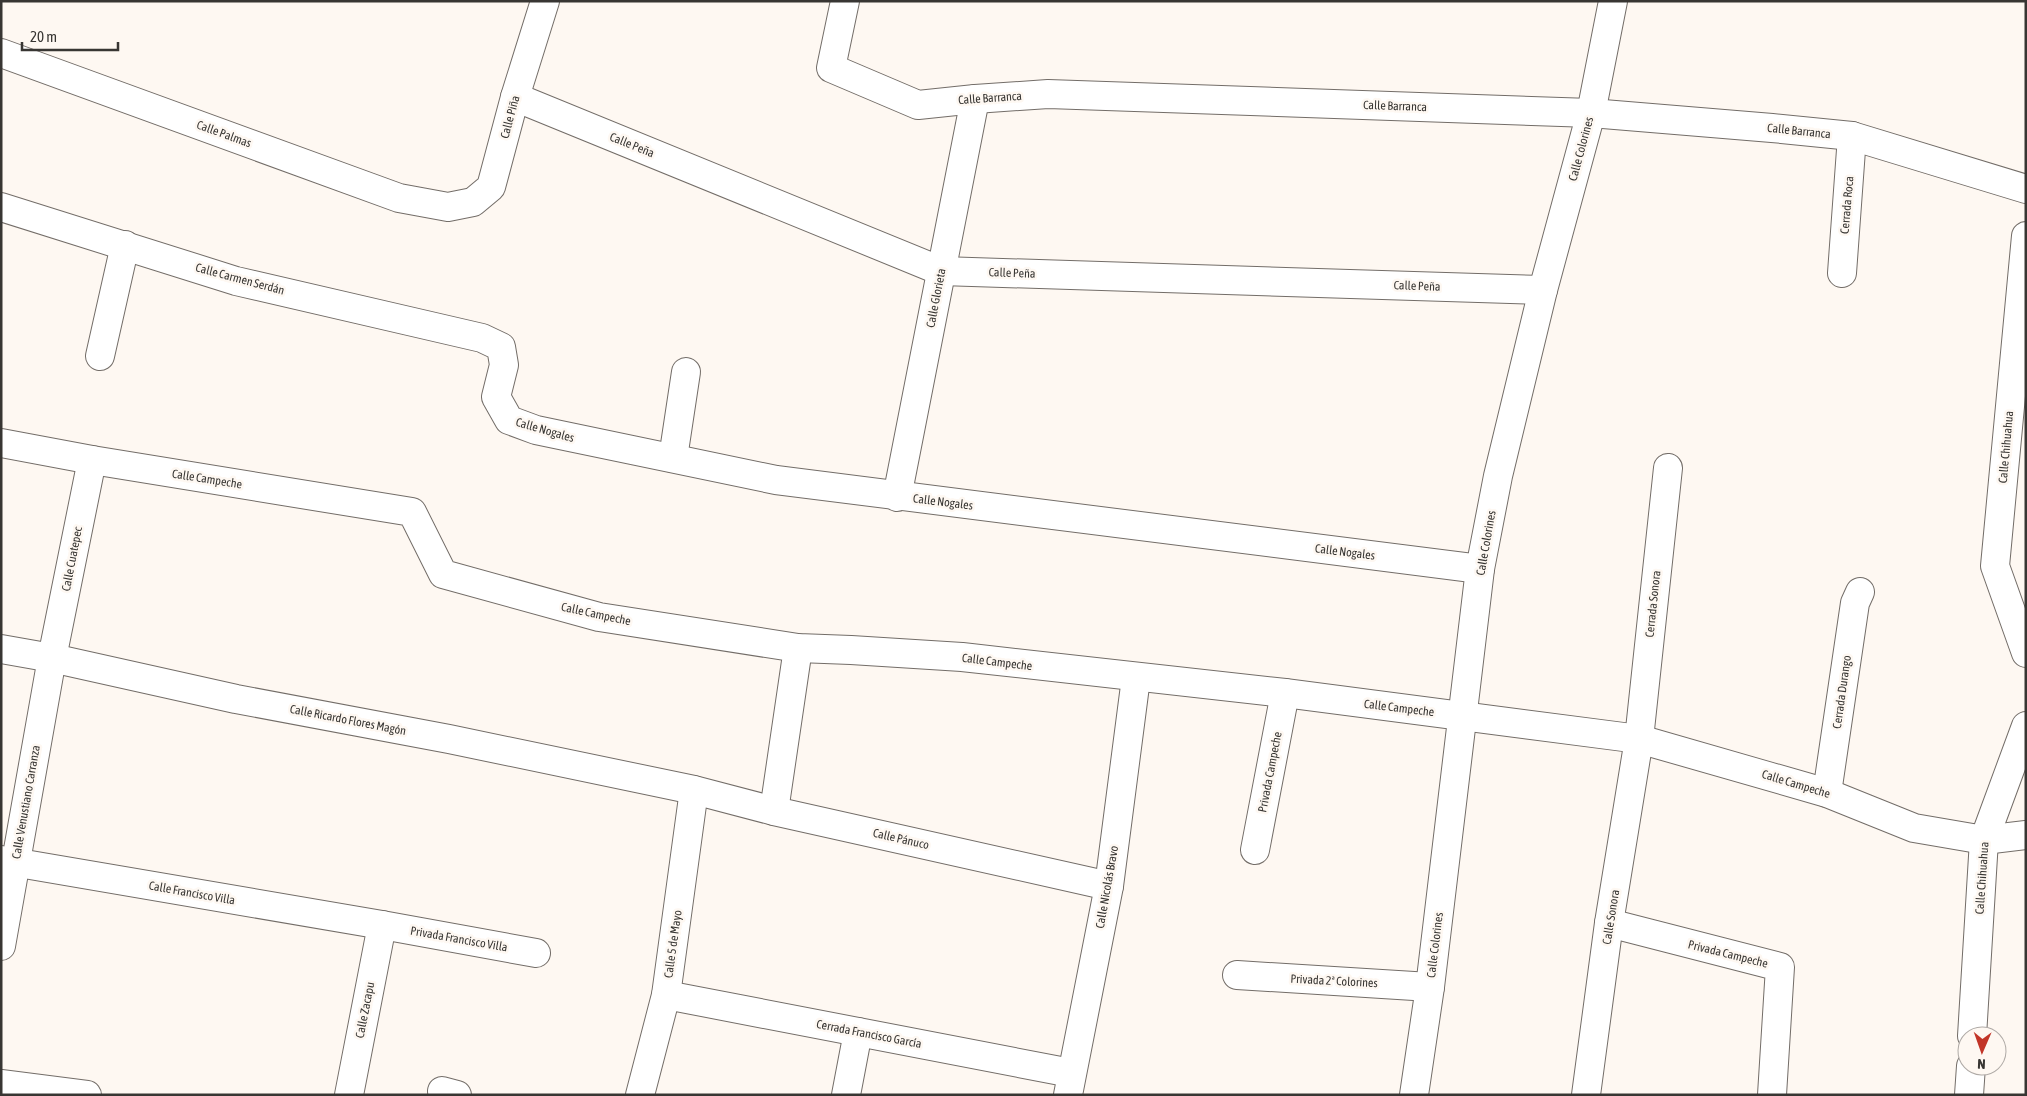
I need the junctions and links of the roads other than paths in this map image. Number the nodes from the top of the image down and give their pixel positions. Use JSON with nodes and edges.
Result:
{"nodes":[{"id":1,"x":545,"y":1,"type":"edge"},
{"id":2,"x":845,"y":1,"type":"edge"},
{"id":3,"x":1613,"y":1,"type":"edge"},
{"id":4,"x":1,"y":53,"type":"edge"},
{"id":5,"x":515,"y":97,"type":"junction"},
{"id":6,"x":975,"y":99,"type":"junction"},
{"id":7,"x":1591,"y":113,"type":"junction"},
{"id":8,"x":1852,"y":136,"type":"junction"},
{"id":9,"x":2026,"y":189,"type":"edge"},
{"id":10,"x":1,"y":207,"type":"edge"},
{"id":11,"x":448,"y":207,"type":"joint"},
{"id":12,"x":2026,"y":236,"type":"edge"},
{"id":13,"x":125,"y":245,"type":"junction"},
{"id":14,"x":941,"y":271,"type":"junction"},
{"id":15,"x":1842,"y":273,"type":"dead end"},
{"id":16,"x":1543,"y":290,"type":"junction"},
{"id":17,"x":482,"y":338,"type":"joint"},
{"id":18,"x":100,"y":356,"type":"dead end"},
{"id":19,"x":686,"y":372,"type":"dead end"},
{"id":20,"x":1,"y":443,"type":"edge"},
{"id":21,"x":673,"y":458,"type":"junction"},
{"id":22,"x":92,"y":460,"type":"junction"},
{"id":23,"x":1668,"y":468,"type":"dead end"},
{"id":24,"x":897,"y":497,"type":"junction"},
{"id":25,"x":1480,"y":569,"type":"junction"},
{"id":26,"x":1860,"y":592,"type":"dead end"},
{"id":27,"x":798,"y":648,"type":"junction"},
{"id":28,"x":1,"y":650,"type":"edge"},
{"id":29,"x":2026,"y":653,"type":"edge"},
{"id":30,"x":52,"y":658,"type":"junction"},
{"id":31,"x":1136,"y":678,"type":"junction"},
{"id":32,"x":1284,"y":694,"type":"junction"},
{"id":33,"x":1463,"y":717,"type":"junction"},
{"id":34,"x":2026,"y":726,"type":"edge"},
{"id":35,"x":1639,"y":739,"type":"junction"},
{"id":36,"x":694,"y":790,"type":"junction"},
{"id":37,"x":1827,"y":793,"type":"junction"},
{"id":38,"x":774,"y":811,"type":"junction"},
{"id":39,"x":2026,"y":835,"type":"edge"},
{"id":40,"x":1984,"y":840,"type":"junction"},
{"id":41,"x":1255,"y":850,"type":"dead end"},
{"id":42,"x":8,"y":862,"type":"edge"},
{"id":43,"x":1109,"y":886,"type":"junction"},
{"id":44,"x":1610,"y":923,"type":"junction"},
{"id":45,"x":382,"y":925,"type":"junction"},
{"id":46,"x":1,"y":946,"type":"edge"},
{"id":47,"x":536,"y":953,"type":"dead end"},
{"id":48,"x":1237,"y":975,"type":"dead end"},
{"id":49,"x":1430,"y":987,"type":"junction"},
{"id":50,"x":666,"y":995,"type":"junction"},
{"id":51,"x":1973,"y":1026,"type":"edge"},
{"id":52,"x":858,"y":1032,"type":"junction"},
{"id":53,"x":1970,"y":1076,"type":"edge"},
{"id":54,"x":1,"y":1084,"type":"edge"},
{"id":55,"x":1070,"y":1084,"type":"edge"},
{"id":56,"x":87,"y":1095,"type":"edge"},
{"id":57,"x":349,"y":1095,"type":"edge"},
{"id":58,"x":640,"y":1095,"type":"edge"},
{"id":59,"x":846,"y":1095,"type":"edge"},
{"id":60,"x":1414,"y":1095,"type":"edge"},
{"id":61,"x":1586,"y":1095,"type":"edge"},
{"id":62,"x":1772,"y":1095,"type":"edge"},
{"id":63,"x":1969,"y":1095,"type":"edge"}],
"edges":[{"from":1,"to":5,"type":"street","name":"Calle Piña"},
{"from":2,"to":6,"type":"street","name":"Calle Barranca"},
{"from":3,"to":7,"type":"street","name":"Calle Colorines"},
{"from":4,"to":11,"type":"street","name":"Calle Palmas"},
{"from":5,"to":11,"type":"street","name":"Calle Piña"},
{"from":5,"to":14,"type":"street","name":"Calle Peña"},
{"from":6,"to":7,"type":"street","name":"Calle Barranca"},
{"from":6,"to":14,"type":"street","name":"Calle Glorieta"},
{"from":7,"to":8,"type":"street","name":"Calle Barranca"},
{"from":7,"to":16,"type":"street","name":"Calle Colorines"},
{"from":8,"to":9,"type":"street","name":"Calle Barranca"},
{"from":8,"to":15,"type":"street","name":"Cerrada Roca"},
{"from":10,"to":13,"type":"street","name":"Calle Carmen Serdán"},
{"from":12,"to":29,"type":"street","name":"Calle Chihuahua"},
{"from":13,"to":17,"type":"street","name":"Calle Carmen Serdán"},
{"from":13,"to":18,"type":"street"},
{"from":14,"to":16,"type":"street","name":"Calle Peña"},
{"from":14,"to":24,"type":"street","name":"Calle Glorieta"},
{"from":16,"to":25,"type":"street","name":"Calle Colorines"},
{"from":17,"to":21,"type":"street","name":"Calle Nogales"},
{"from":19,"to":21,"type":"street"},
{"from":20,"to":22,"type":"street","name":"Calle Campeche"},
{"from":21,"to":24,"type":"street","name":"Calle Nogales"},
{"from":22,"to":27,"type":"street","name":"Calle Campeche"},
{"from":22,"to":30,"type":"street","name":"Calle Cuatepec"},
{"from":23,"to":35,"type":"street","name":"Cerrada Sonora"},
{"from":24,"to":25,"type":"street","name":"Calle Nogales"},
{"from":25,"to":33,"type":"street","name":"Calle Colorines"},
{"from":26,"to":37,"type":"street","name":"Cerrada Durango"},
{"from":27,"to":31,"type":"street","name":"Calle Campeche"},
{"from":27,"to":38,"type":"street"},
{"from":28,"to":30,"type":"street","name":"Calle Ricardo Flores Magón"},
{"from":30,"to":36,"type":"street","name":"Calle Ricardo Flores Magón"},
{"from":30,"to":42,"type":"street","name":"Calle Venustiano Carranza"},
{"from":31,"to":32,"type":"street","name":"Calle Campeche"},
{"from":31,"to":43,"type":"street","name":"Calle Nicolás Bravo"},
{"from":32,"to":33,"type":"street","name":"Calle Campeche"},
{"from":32,"to":41,"type":"street","name":"Privada Campeche"},
{"from":33,"to":35,"type":"street","name":"Calle Campeche"},
{"from":33,"to":49,"type":"street","name":"Calle Colorines"},
{"from":34,"to":40,"type":"street","name":"Calle Chihuahua"},
{"from":35,"to":37,"type":"street","name":"Calle Campeche"},
{"from":35,"to":44,"type":"street","name":"Calle Sonora"},
{"from":36,"to":38,"type":"street","name":"Calle Pánuco"},
{"from":36,"to":50,"type":"street","name":"Calle 5 de Mayo"},
{"from":37,"to":40,"type":"street","name":"Calle Campeche"},
{"from":38,"to":43,"type":"street","name":"Calle Pánuco"},
{"from":39,"to":40,"type":"street","name":"Calle Campeche"},
{"from":40,"to":51,"type":"street","name":"Calle Chihuahua"},
{"from":42,"to":45,"type":"street","name":"Calle Francisco Villa"},
{"from":42,"to":46,"type":"street","name":"Calle Venustiano Carranza"},
{"from":43,"to":55,"type":"street","name":"Calle Nicolás Bravo"},
{"from":44,"to":61,"type":"street","name":"Calle Sonora"},
{"from":44,"to":62,"type":"street","name":"Privada Campeche"},
{"from":45,"to":47,"type":"street","name":"Privada Francisco Villa"},
{"from":45,"to":57,"type":"street","name":"Calle Zacapu"},
{"from":48,"to":49,"type":"street","name":"Privada 2ª Colorines"},
{"from":49,"to":60,"type":"street","name":"Calle Colorines"},
{"from":50,"to":52,"type":"street","name":"Cerrada Francisco García"},
{"from":50,"to":58,"type":"street","name":"Calle 5 de Mayo"},
{"from":52,"to":55,"type":"street","name":"Cerrada Francisco García"},
{"from":52,"to":59,"type":"street"},
{"from":53,"to":63,"type":"street"},
{"from":54,"to":56,"type":"street"}]}
